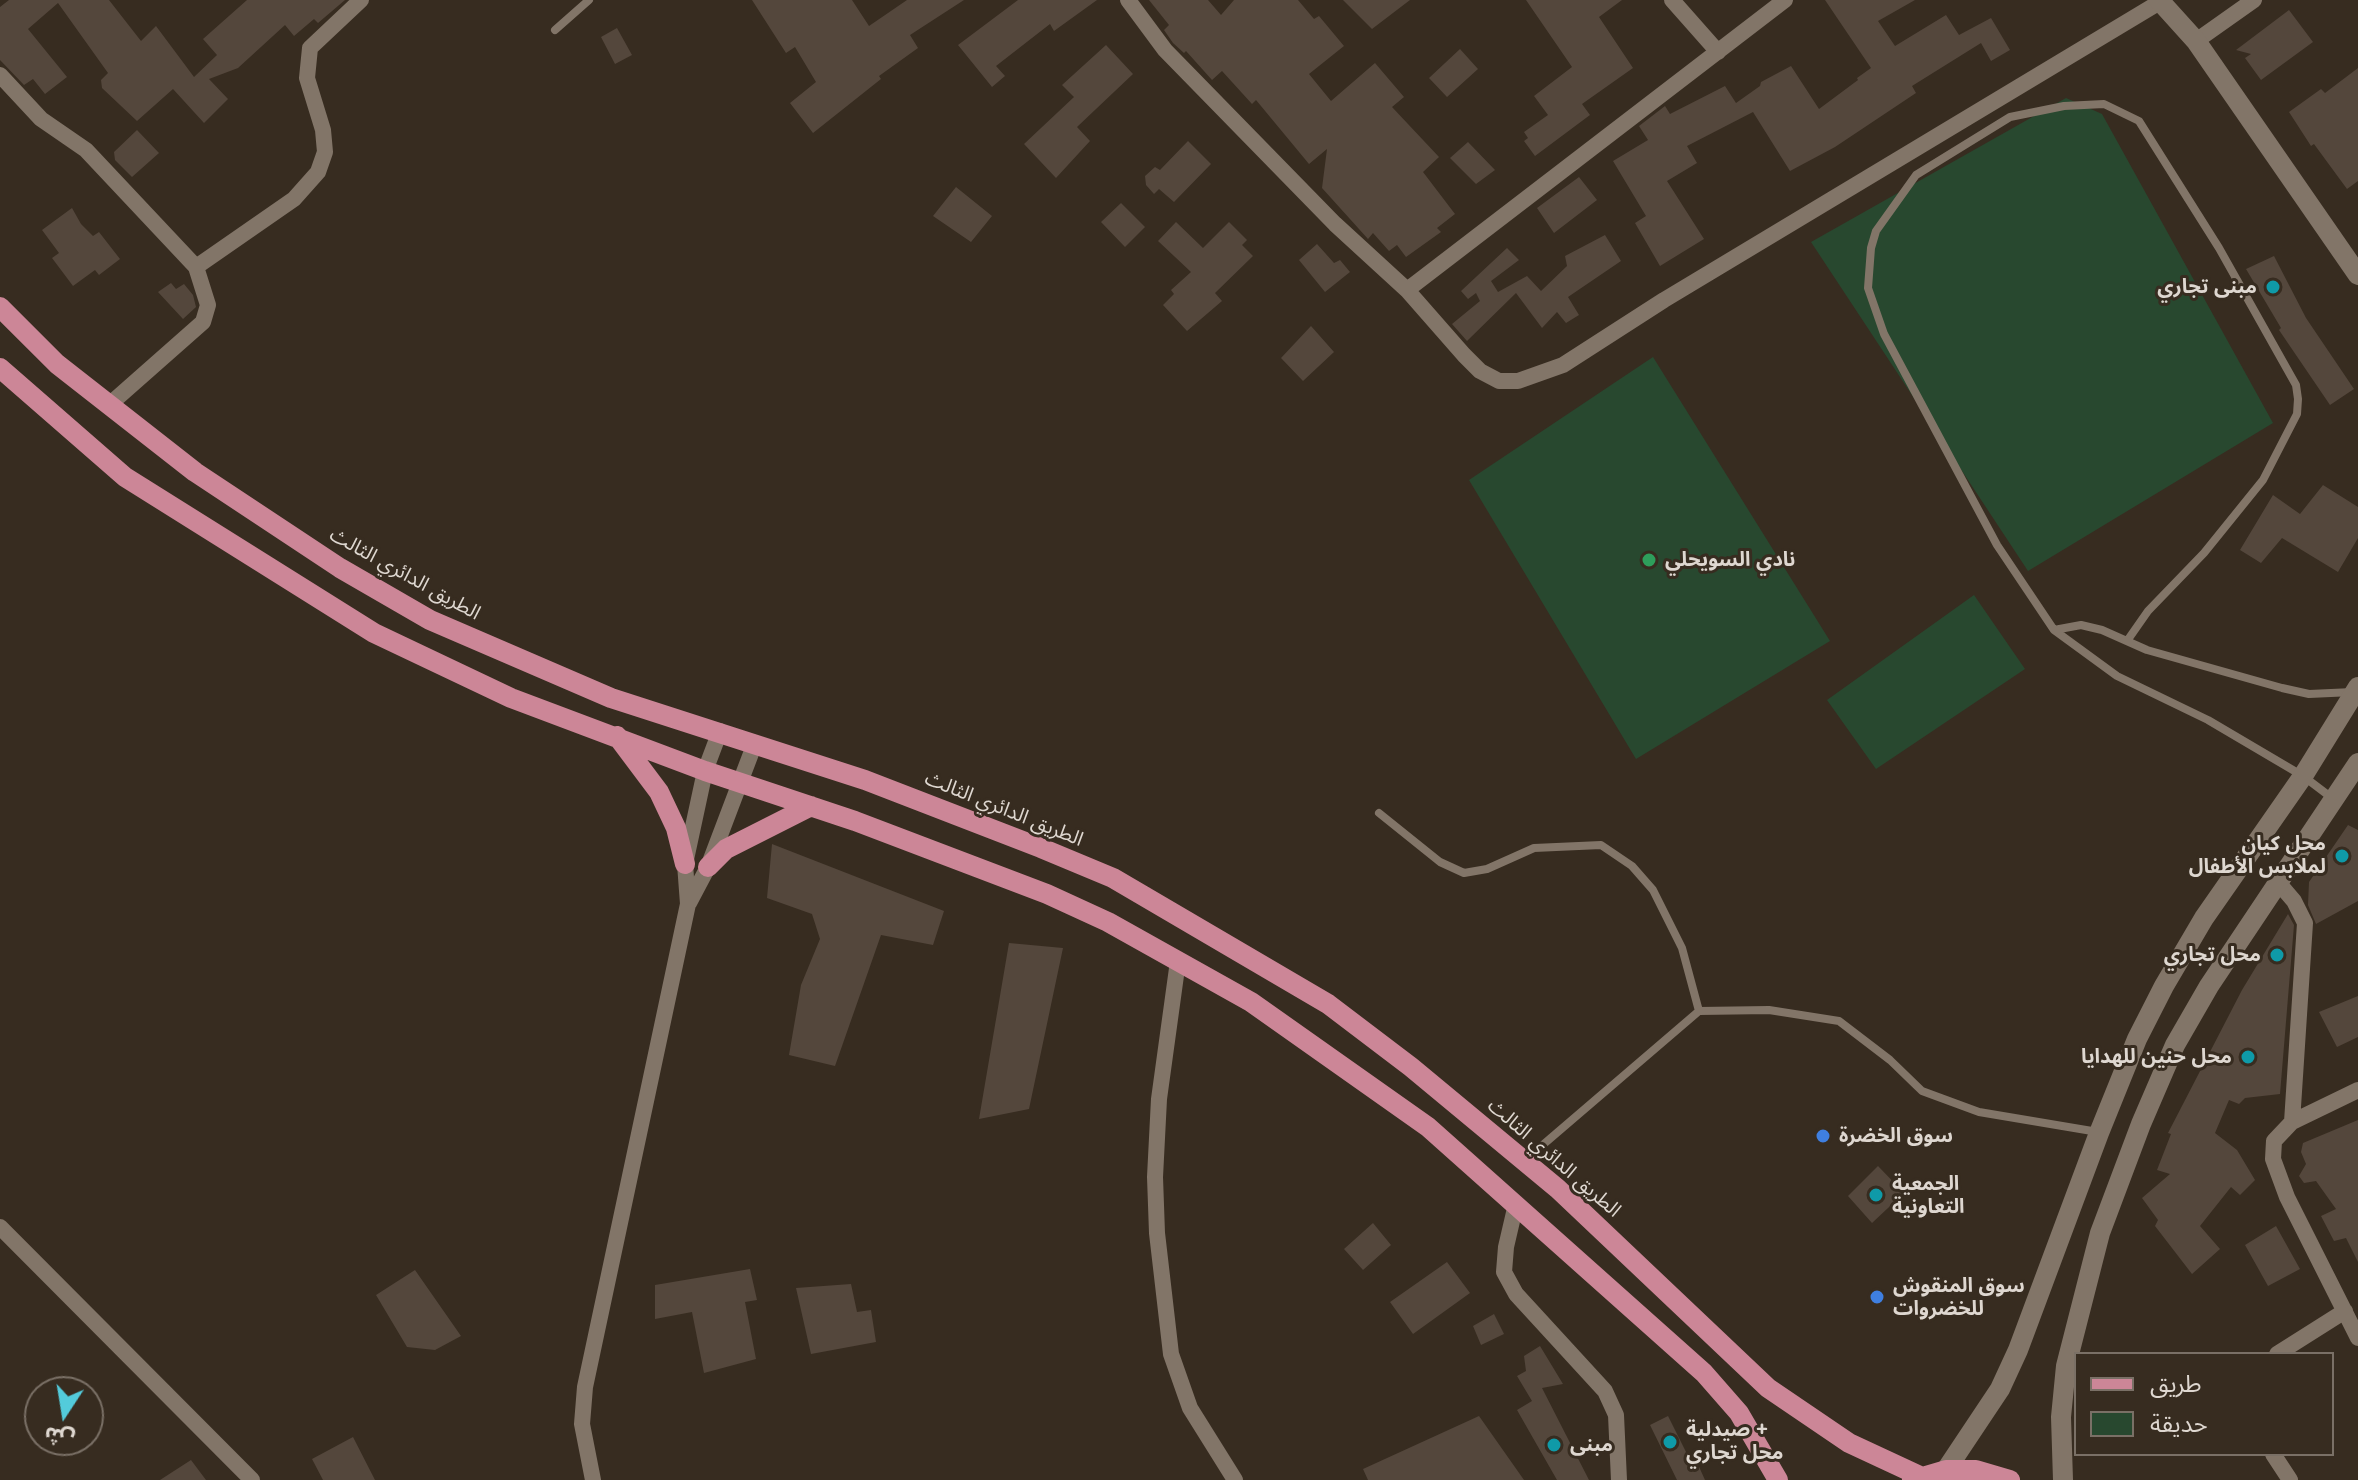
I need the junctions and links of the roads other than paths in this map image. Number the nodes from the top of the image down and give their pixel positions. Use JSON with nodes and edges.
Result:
{"nodes":[{"id":1,"x":361,"y":0,"type":"edge"},
{"id":2,"x":589,"y":0,"type":"edge"},
{"id":3,"x":1128,"y":0,"type":"edge"},
{"id":4,"x":1672,"y":0,"type":"edge"},
{"id":5,"x":1785,"y":0,"type":"edge"},
{"id":6,"x":2254,"y":0,"type":"edge"},
{"id":7,"x":2160,"y":1,"type":"edge"},
{"id":8,"x":555,"y":30,"type":"dead end"},
{"id":9,"x":2196,"y":41,"type":"junction"},
{"id":10,"x":1718,"y":52,"type":"junction"},
{"id":11,"x":0,"y":75,"type":"edge"},
{"id":12,"x":196,"y":267,"type":"junction"},
{"id":13,"x":2358,"y":275,"type":"edge"},
{"id":14,"x":1407,"y":290,"type":"junction"},
{"id":15,"x":0,"y":307,"type":"edge"},
{"id":16,"x":0,"y":368,"type":"edge"},
{"id":17,"x":109,"y":405,"type":"junction"},
{"id":18,"x":2054,"y":630,"type":"junction"},
{"id":19,"x":2127,"y":641,"type":"junction"},
{"id":20,"x":2356,"y":689,"type":"edge"},
{"id":21,"x":720,"y":731,"type":"junction"},
{"id":22,"x":617,"y":736,"type":"junction"},
{"id":23,"x":755,"y":743,"type":"junction"},
{"id":24,"x":2358,"y":763,"type":"edge"},
{"id":25,"x":705,"y":771,"type":"junction"},
{"id":26,"x":2303,"y":776,"type":"junction"},
{"id":27,"x":738,"y":782,"type":"junction"},
{"id":28,"x":2333,"y":799,"type":"junction"},
{"id":29,"x":811,"y":806,"type":"junction"},
{"id":30,"x":1379,"y":813,"type":"dead end"},
{"id":31,"x":685,"y":864,"type":"junction"},
{"id":32,"x":708,"y":867,"type":"junction"},
{"id":33,"x":2276,"y":880,"type":"junction"},
{"id":34,"x":688,"y":904,"type":"junction"},
{"id":35,"x":1178,"y":961,"type":"junction"},
{"id":36,"x":1699,"y":1011,"type":"junction"},
{"id":37,"x":2358,"y":1090,"type":"edge"},
{"id":38,"x":2292,"y":1122,"type":"junction"},
{"id":39,"x":2099,"y":1133,"type":"junction"},
{"id":40,"x":1524,"y":1161,"type":"junction"},
{"id":41,"x":1516,"y":1204,"type":"junction"},
{"id":42,"x":0,"y":1227,"type":"edge"},
{"id":43,"x":2345,"y":1311,"type":"junction"},
{"id":44,"x":2358,"y":1338,"type":"edge"},
{"id":45,"x":2280,"y":1352,"type":"edge"},
{"id":46,"x":2274,"y":1456,"type":"edge"},
{"id":47,"x":1946,"y":1470,"type":"junction"},
{"id":48,"x":1916,"y":1478,"type":"edge"},
{"id":49,"x":252,"y":1480,"type":"edge"},
{"id":50,"x":593,"y":1480,"type":"edge"},
{"id":51,"x":1235,"y":1480,"type":"edge"},
{"id":52,"x":1619,"y":1480,"type":"edge"},
{"id":53,"x":1778,"y":1480,"type":"edge"},
{"id":54,"x":2010,"y":1480,"type":"edge"},
{"id":55,"x":2063,"y":1480,"type":"edge"},
{"id":56,"x":2290,"y":1480,"type":"edge"}],
"edges":[{"from":1,"to":12,"type":"street"},
{"from":2,"to":8,"type":"lane"},
{"from":3,"to":14,"type":"street"},
{"from":4,"to":10,"type":"street"},
{"from":5,"to":10,"type":"street"},
{"from":6,"to":9,"type":"street"},
{"from":7,"to":9,"type":"street"},
{"from":7,"to":14,"type":"street"},
{"from":9,"to":13,"type":"street"},
{"from":10,"to":14,"type":"street"},
{"from":11,"to":12,"type":"street"},
{"from":12,"to":17,"type":"street"},
{"from":15,"to":17,"type":"main road","name":"الطريق الدائري الثالث"},
{"from":16,"to":22,"type":"main road"},
{"from":17,"to":21,"type":"main road","name":"الطريق الدائري الثالث"},
{"from":18,"to":19,"type":"lane"},
{"from":18,"to":19,"type":"lane"},
{"from":18,"to":26,"type":"lane"},
{"from":19,"to":20,"type":"lane"},
{"from":20,"to":26,"type":"street"},
{"from":21,"to":23,"type":"main road","name":"الطريق الدائري الثالث"},
{"from":21,"to":25,"type":"street"},
{"from":22,"to":25,"type":"main road"},
{"from":22,"to":31,"type":"main road"},
{"from":23,"to":27,"type":"street"},
{"from":23,"to":40,"type":"main road","name":"الطريق الدائري الثالث"},
{"from":24,"to":28,"type":"street"},
{"from":25,"to":27,"type":"main road"},
{"from":25,"to":31,"type":"street"},
{"from":26,"to":28,"type":"lane"},
{"from":26,"to":39,"type":"street"},
{"from":27,"to":29,"type":"main road"},
{"from":27,"to":32,"type":"street"},
{"from":28,"to":33,"type":"street"},
{"from":29,"to":32,"type":"main road"},
{"from":29,"to":35,"type":"main road"},
{"from":30,"to":36,"type":"lane"},
{"from":31,"to":34,"type":"street"},
{"from":32,"to":34,"type":"street"},
{"from":33,"to":38,"type":"street"},
{"from":33,"to":55,"type":"street"},
{"from":34,"to":50,"type":"street"},
{"from":35,"to":41,"type":"main road"},
{"from":35,"to":51,"type":"street"},
{"from":36,"to":39,"type":"lane"},
{"from":36,"to":40,"type":"lane"},
{"from":37,"to":38,"type":"street"},
{"from":38,"to":43,"type":"street"},
{"from":39,"to":47,"type":"street"},
{"from":40,"to":48,"type":"main road","name":"الطريق الدائري الثالث"},
{"from":41,"to":52,"type":"street"},
{"from":41,"to":53,"type":"main road"},
{"from":42,"to":49,"type":"street"},
{"from":43,"to":44,"type":"street"},
{"from":43,"to":45,"type":"street"},
{"from":46,"to":56,"type":"street"},
{"from":47,"to":48,"type":"main road"},
{"from":47,"to":54,"type":"main road"}]}
